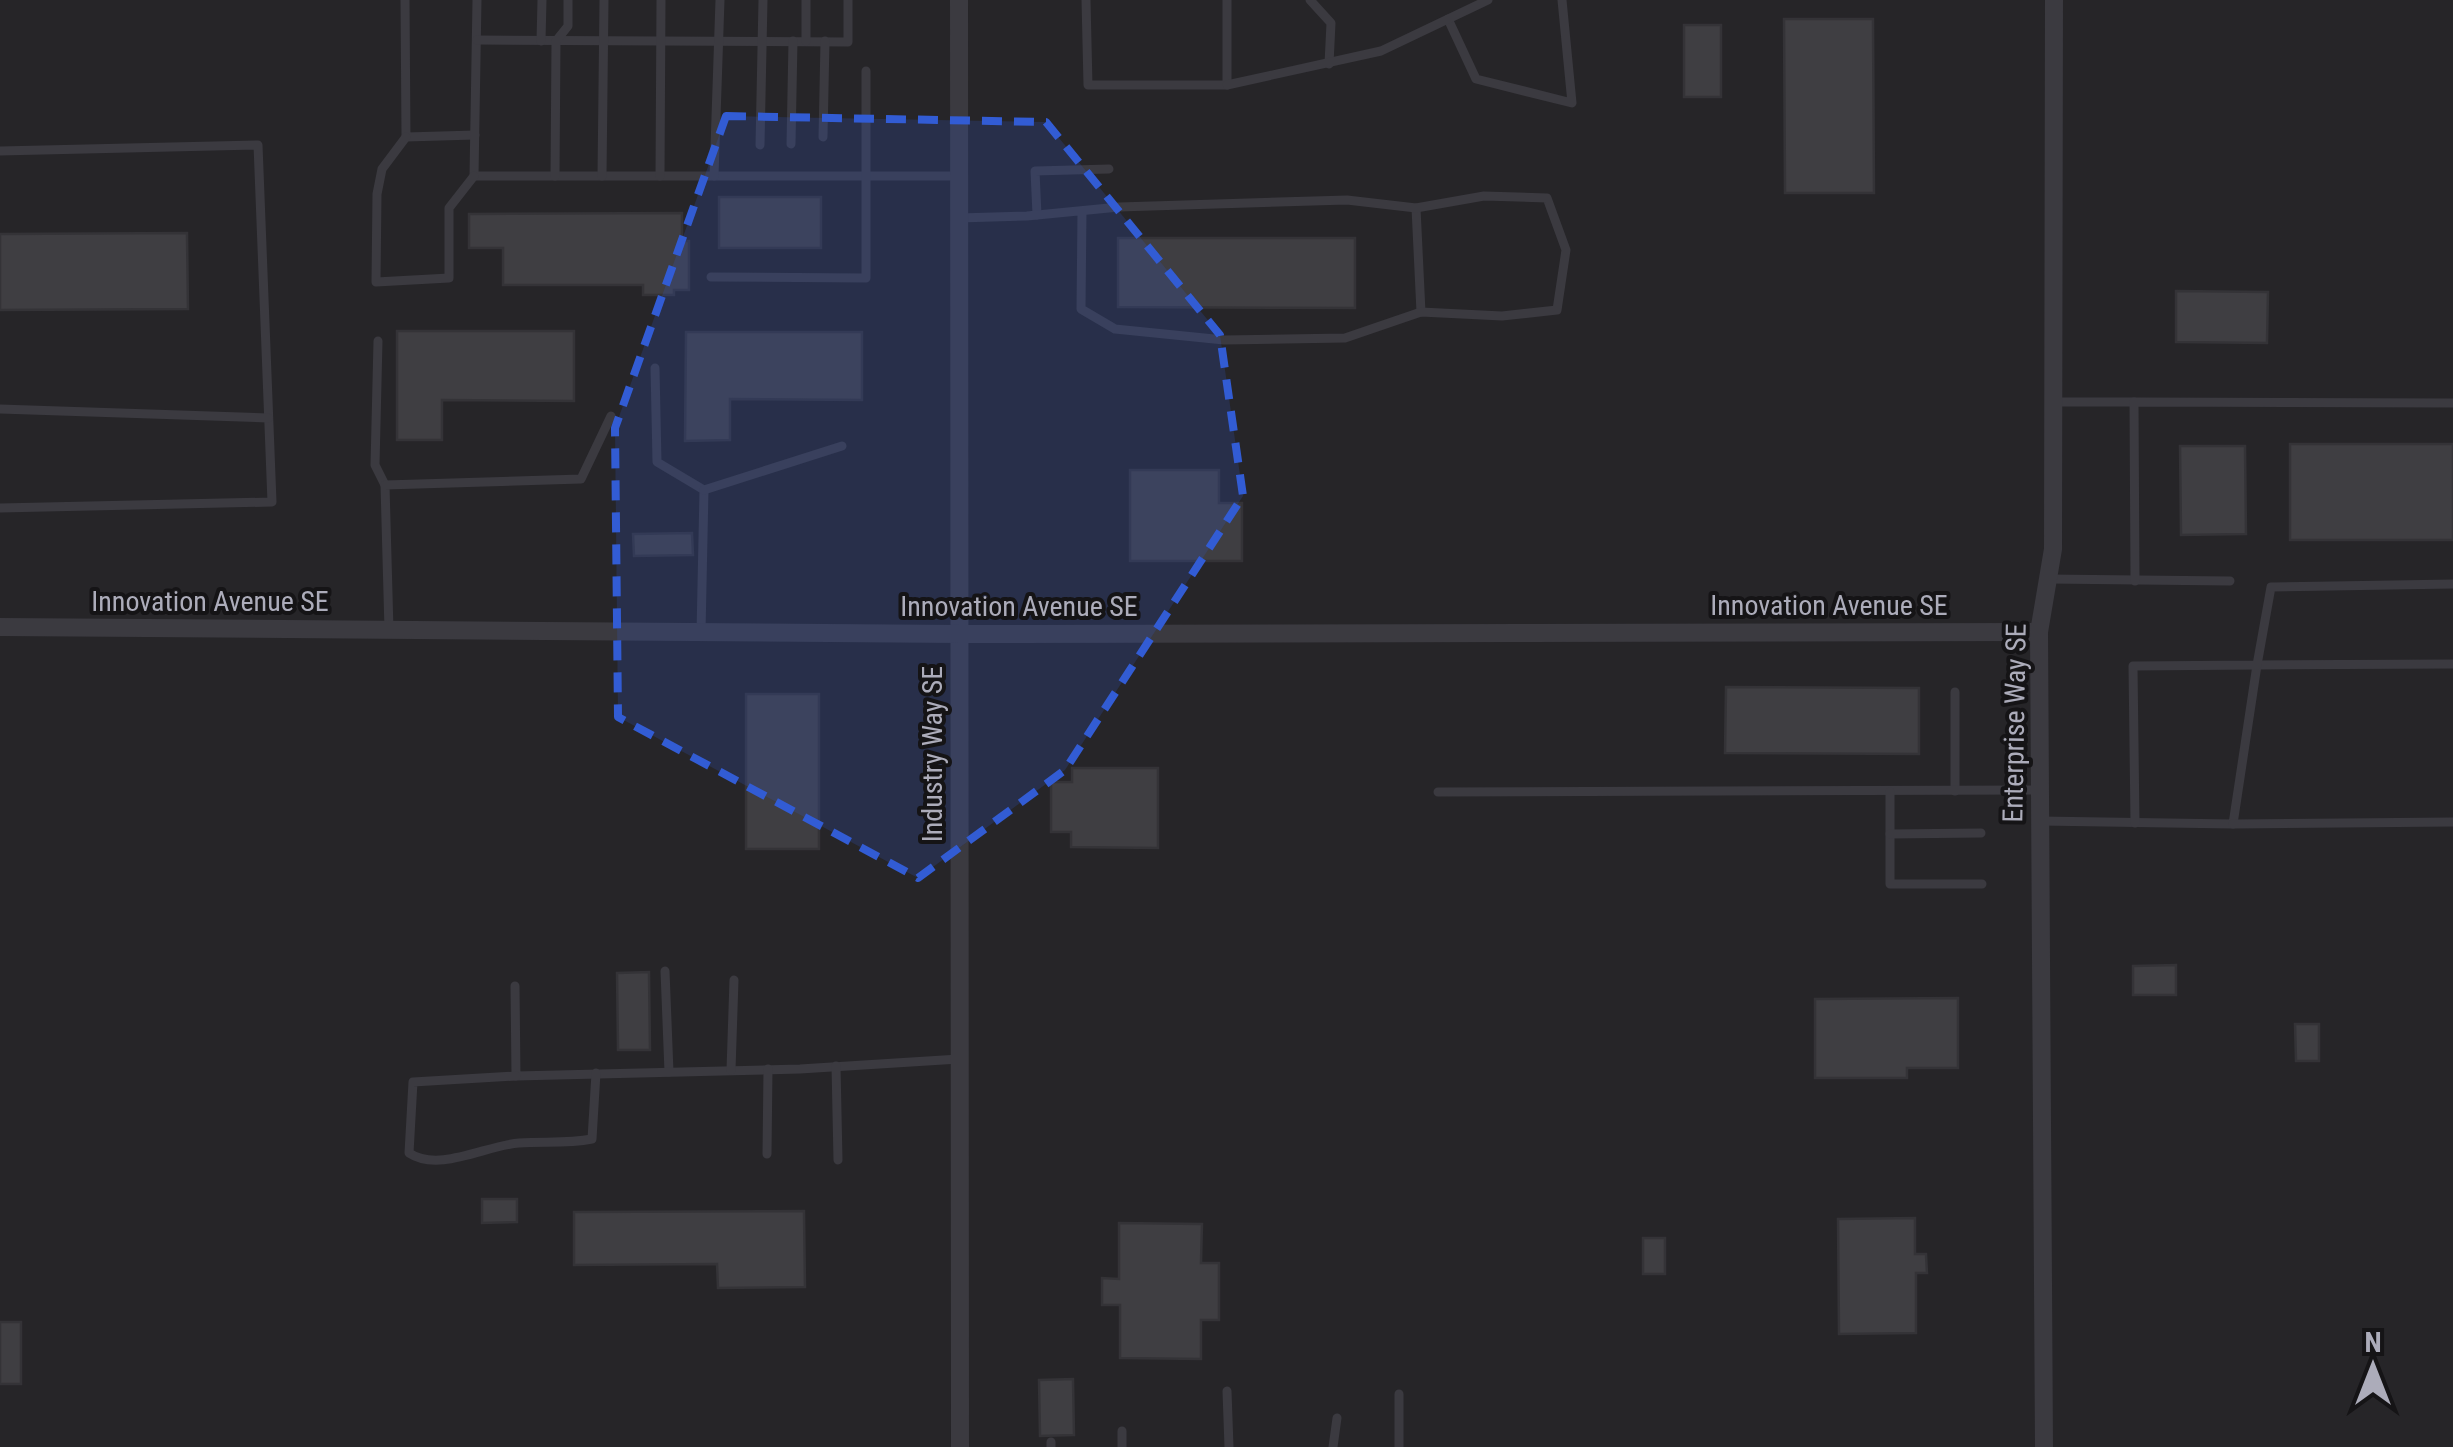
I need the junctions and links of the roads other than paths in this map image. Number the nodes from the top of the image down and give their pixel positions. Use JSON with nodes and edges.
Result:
{"nodes":[{"id":1,"x":404,"y":0,"type":"edge"},
{"id":2,"x":477,"y":0,"type":"edge"},
{"id":3,"x":542,"y":0,"type":"edge"},
{"id":4,"x":568,"y":0,"type":"edge"},
{"id":5,"x":604,"y":0,"type":"edge"},
{"id":6,"x":661,"y":0,"type":"edge"},
{"id":7,"x":720,"y":0,"type":"edge"},
{"id":8,"x":764,"y":0,"type":"edge"},
{"id":9,"x":806,"y":0,"type":"edge"},
{"id":10,"x":848,"y":0,"type":"edge"},
{"id":11,"x":959,"y":0,"type":"edge"},
{"id":12,"x":1086,"y":0,"type":"edge"},
{"id":13,"x":1228,"y":0,"type":"edge"},
{"id":14,"x":1310,"y":0,"type":"edge"},
{"id":15,"x":1488,"y":0,"type":"edge"},
{"id":16,"x":1562,"y":0,"type":"edge"},
{"id":17,"x":2054,"y":0,"type":"edge"},
{"id":18,"x":1448,"y":19,"type":"junction"},
{"id":19,"x":477,"y":40,"type":"junction"},
{"id":20,"x":604,"y":40,"type":"junction"},
{"id":21,"x":660,"y":40,"type":"junction"},
{"id":22,"x":540,"y":41,"type":"junction"},
{"id":23,"x":556,"y":41,"type":"junction"},
{"id":24,"x":720,"y":41,"type":"junction"},
{"id":25,"x":762,"y":41,"type":"junction"},
{"id":26,"x":793,"y":41,"type":"junction"},
{"id":27,"x":806,"y":41,"type":"junction"},
{"id":28,"x":824,"y":41,"type":"junction"},
{"id":29,"x":1329,"y":64,"type":"junction"},
{"id":30,"x":866,"y":70,"type":"dead end"},
{"id":31,"x":1227,"y":85,"type":"junction"},
{"id":32,"x":475,"y":135,"type":"junction"},
{"id":33,"x":406,"y":136,"type":"junction"},
{"id":34,"x":823,"y":136,"type":"dead end"},
{"id":35,"x":791,"y":144,"type":"dead end"},
{"id":36,"x":760,"y":145,"type":"dead end"},
{"id":37,"x":0,"y":150,"type":"edge"},
{"id":38,"x":1109,"y":168,"type":"dead end"},
{"id":39,"x":474,"y":176,"type":"junction"},
{"id":40,"x":555,"y":176,"type":"junction"},
{"id":41,"x":602,"y":176,"type":"junction"},
{"id":42,"x":660,"y":176,"type":"junction"},
{"id":43,"x":714,"y":176,"type":"junction"},
{"id":44,"x":864,"y":176,"type":"junction"},
{"id":45,"x":959,"y":176,"type":"junction"},
{"id":46,"x":1416,"y":208,"type":"junction"},
{"id":47,"x":1082,"y":210,"type":"junction"},
{"id":48,"x":1037,"y":215,"type":"junction"},
{"id":49,"x":959,"y":218,"type":"junction"},
{"id":50,"x":712,"y":277,"type":"dead end"},
{"id":51,"x":1421,"y":312,"type":"junction"},
{"id":52,"x":378,"y":341,"type":"dead end"},
{"id":53,"x":656,"y":368,"type":"dead end"},
{"id":54,"x":2053,"y":402,"type":"junction"},
{"id":55,"x":2134,"y":402,"type":"junction"},
{"id":56,"x":2453,"y":403,"type":"edge"},
{"id":57,"x":0,"y":409,"type":"edge"},
{"id":58,"x":610,"y":416,"type":"dead end"},
{"id":59,"x":268,"y":418,"type":"junction"},
{"id":60,"x":842,"y":446,"type":"dead end"},
{"id":61,"x":385,"y":485,"type":"junction"},
{"id":62,"x":704,"y":490,"type":"junction"},
{"id":63,"x":0,"y":508,"type":"edge"},
{"id":64,"x":2048,"y":580,"type":"junction"},
{"id":65,"x":2136,"y":581,"type":"junction"},
{"id":66,"x":2230,"y":581,"type":"dead end"},
{"id":67,"x":2453,"y":584,"type":"edge"},
{"id":68,"x":0,"y":627,"type":"edge"},
{"id":69,"x":389,"y":630,"type":"junction"},
{"id":70,"x":2039,"y":632,"type":"junction"},
{"id":71,"x":700,"y":633,"type":"junction"},
{"id":72,"x":959,"y":634,"type":"junction"},
{"id":73,"x":2453,"y":664,"type":"edge"},
{"id":74,"x":2257,"y":665,"type":"junction"},
{"id":75,"x":1955,"y":692,"type":"dead end"},
{"id":76,"x":2040,"y":790,"type":"junction"},
{"id":77,"x":1955,"y":791,"type":"junction"},
{"id":78,"x":1438,"y":792,"type":"dead end"},
{"id":79,"x":1890,"y":792,"type":"junction"},
{"id":80,"x":2040,"y":821,"type":"junction"},
{"id":81,"x":2135,"y":822,"type":"junction"},
{"id":82,"x":2453,"y":822,"type":"edge"},
{"id":83,"x":2233,"y":824,"type":"junction"},
{"id":84,"x":1981,"y":832,"type":"dead end"},
{"id":85,"x":1890,"y":834,"type":"junction"},
{"id":86,"x":1982,"y":884,"type":"dead end"},
{"id":87,"x":665,"y":971,"type":"dead end"},
{"id":88,"x":734,"y":980,"type":"dead end"},
{"id":89,"x":515,"y":986,"type":"dead end"},
{"id":90,"x":960,"y":1058,"type":"junction"},
{"id":91,"x":836,"y":1066,"type":"junction"},
{"id":92,"x":768,"y":1069,"type":"junction"},
{"id":93,"x":731,"y":1070,"type":"junction"},
{"id":94,"x":668,"y":1072,"type":"junction"},
{"id":95,"x":596,"y":1074,"type":"junction"},
{"id":96,"x":516,"y":1076,"type":"junction"},
{"id":97,"x":767,"y":1154,"type":"dead end"},
{"id":98,"x":838,"y":1160,"type":"dead end"},
{"id":99,"x":1227,"y":1391,"type":"dead end"},
{"id":100,"x":1398,"y":1394,"type":"dead end"},
{"id":101,"x":1337,"y":1418,"type":"dead end"},
{"id":102,"x":1122,"y":1431,"type":"dead end"},
{"id":103,"x":960,"y":1447,"type":"edge"},
{"id":104,"x":1122,"y":1447,"type":"edge"},
{"id":105,"x":1229,"y":1447,"type":"edge"},
{"id":106,"x":1333,"y":1447,"type":"edge"},
{"id":107,"x":1399,"y":1447,"type":"edge"},
{"id":108,"x":2044,"y":1447,"type":"edge"}],
"edges":[{"from":1,"to":33,"type":"lane"},
{"from":2,"to":19,"type":"lane"},
{"from":3,"to":22,"type":"lane"},
{"from":4,"to":23,"type":"lane"},
{"from":5,"to":20,"type":"lane"},
{"from":6,"to":21,"type":"lane"},
{"from":7,"to":24,"type":"lane"},
{"from":8,"to":25,"type":"lane"},
{"from":9,"to":27,"type":"lane"},
{"from":10,"to":28,"type":"lane"},
{"from":11,"to":45,"type":"street","name":"Industry Way SE"},
{"from":12,"to":31,"type":"lane"},
{"from":13,"to":31,"type":"lane"},
{"from":14,"to":29,"type":"lane"},
{"from":15,"to":18,"type":"lane"},
{"from":16,"to":18,"type":"lane"},
{"from":17,"to":54,"type":"street","name":"Enterprise Way SE"},
{"from":18,"to":29,"type":"lane"},
{"from":19,"to":22,"type":"lane"},
{"from":19,"to":32,"type":"lane"},
{"from":20,"to":21,"type":"lane"},
{"from":20,"to":23,"type":"lane"},
{"from":20,"to":41,"type":"lane"},
{"from":21,"to":24,"type":"lane"},
{"from":21,"to":42,"type":"lane"},
{"from":22,"to":23,"type":"lane"},
{"from":23,"to":40,"type":"lane"},
{"from":24,"to":25,"type":"lane"},
{"from":24,"to":43,"type":"lane"},
{"from":25,"to":26,"type":"lane"},
{"from":25,"to":36,"type":"lane"},
{"from":26,"to":27,"type":"lane"},
{"from":26,"to":35,"type":"lane"},
{"from":27,"to":28,"type":"lane"},
{"from":28,"to":34,"type":"lane"},
{"from":29,"to":31,"type":"lane"},
{"from":30,"to":44,"type":"lane"},
{"from":32,"to":33,"type":"lane"},
{"from":32,"to":39,"type":"lane"},
{"from":33,"to":39,"type":"lane"},
{"from":37,"to":59,"type":"lane"},
{"from":38,"to":48,"type":"lane"},
{"from":39,"to":40,"type":"lane"},
{"from":40,"to":41,"type":"lane"},
{"from":41,"to":42,"type":"lane"},
{"from":42,"to":43,"type":"lane"},
{"from":43,"to":44,"type":"lane"},
{"from":44,"to":45,"type":"lane"},
{"from":44,"to":50,"type":"lane"},
{"from":45,"to":49,"type":"street","name":"Industry Way SE"},
{"from":46,"to":47,"type":"lane"},
{"from":46,"to":51,"type":"lane"},
{"from":46,"to":51,"type":"lane"},
{"from":47,"to":48,"type":"lane"},
{"from":47,"to":51,"type":"lane"},
{"from":48,"to":49,"type":"lane"},
{"from":49,"to":72,"type":"street","name":"Industry Way SE"},
{"from":52,"to":61,"type":"lane"},
{"from":53,"to":62,"type":"lane"},
{"from":54,"to":55,"type":"lane"},
{"from":54,"to":64,"type":"street","name":"Enterprise Way SE"},
{"from":55,"to":56,"type":"lane"},
{"from":55,"to":65,"type":"lane"},
{"from":57,"to":59,"type":"lane"},
{"from":58,"to":61,"type":"lane"},
{"from":59,"to":63,"type":"lane"},
{"from":60,"to":62,"type":"lane"},
{"from":61,"to":69,"type":"lane"},
{"from":62,"to":71,"type":"lane"},
{"from":64,"to":65,"type":"lane"},
{"from":64,"to":70,"type":"street","name":"Enterprise Way SE"},
{"from":65,"to":66,"type":"lane"},
{"from":67,"to":74,"type":"lane"},
{"from":68,"to":69,"type":"street","name":"Innovation Avenue SE"},
{"from":69,"to":71,"type":"street","name":"Innovation Avenue SE"},
{"from":70,"to":72,"type":"street","name":"Innovation Avenue SE"},
{"from":70,"to":76,"type":"street","name":"Enterprise Way SE"},
{"from":71,"to":72,"type":"street","name":"Innovation Avenue SE"},
{"from":72,"to":90,"type":"street","name":"Industry Way SE"},
{"from":73,"to":74,"type":"lane"},
{"from":74,"to":81,"type":"lane"},
{"from":74,"to":83,"type":"lane"},
{"from":75,"to":77,"type":"lane"},
{"from":76,"to":77,"type":"lane"},
{"from":76,"to":80,"type":"street","name":"Enterprise Way SE"},
{"from":77,"to":79,"type":"lane"},
{"from":78,"to":79,"type":"lane"},
{"from":79,"to":85,"type":"lane"},
{"from":80,"to":81,"type":"lane"},
{"from":80,"to":108,"type":"street","name":"Enterprise Way SE"},
{"from":81,"to":83,"type":"lane"},
{"from":82,"to":83,"type":"lane"},
{"from":84,"to":85,"type":"lane"},
{"from":85,"to":86,"type":"lane"},
{"from":87,"to":94,"type":"lane"},
{"from":88,"to":93,"type":"lane"},
{"from":89,"to":96,"type":"lane"},
{"from":90,"to":91,"type":"lane"},
{"from":90,"to":103,"type":"street","name":"Industry Way SE"},
{"from":91,"to":92,"type":"lane"},
{"from":91,"to":98,"type":"lane"},
{"from":92,"to":93,"type":"lane"},
{"from":92,"to":97,"type":"lane"},
{"from":93,"to":94,"type":"lane"},
{"from":94,"to":95,"type":"lane"},
{"from":95,"to":96,"type":"lane"},
{"from":95,"to":96,"type":"lane"},
{"from":99,"to":105,"type":"lane"},
{"from":100,"to":107,"type":"lane"},
{"from":101,"to":106,"type":"lane"},
{"from":102,"to":104,"type":"lane"}]}
